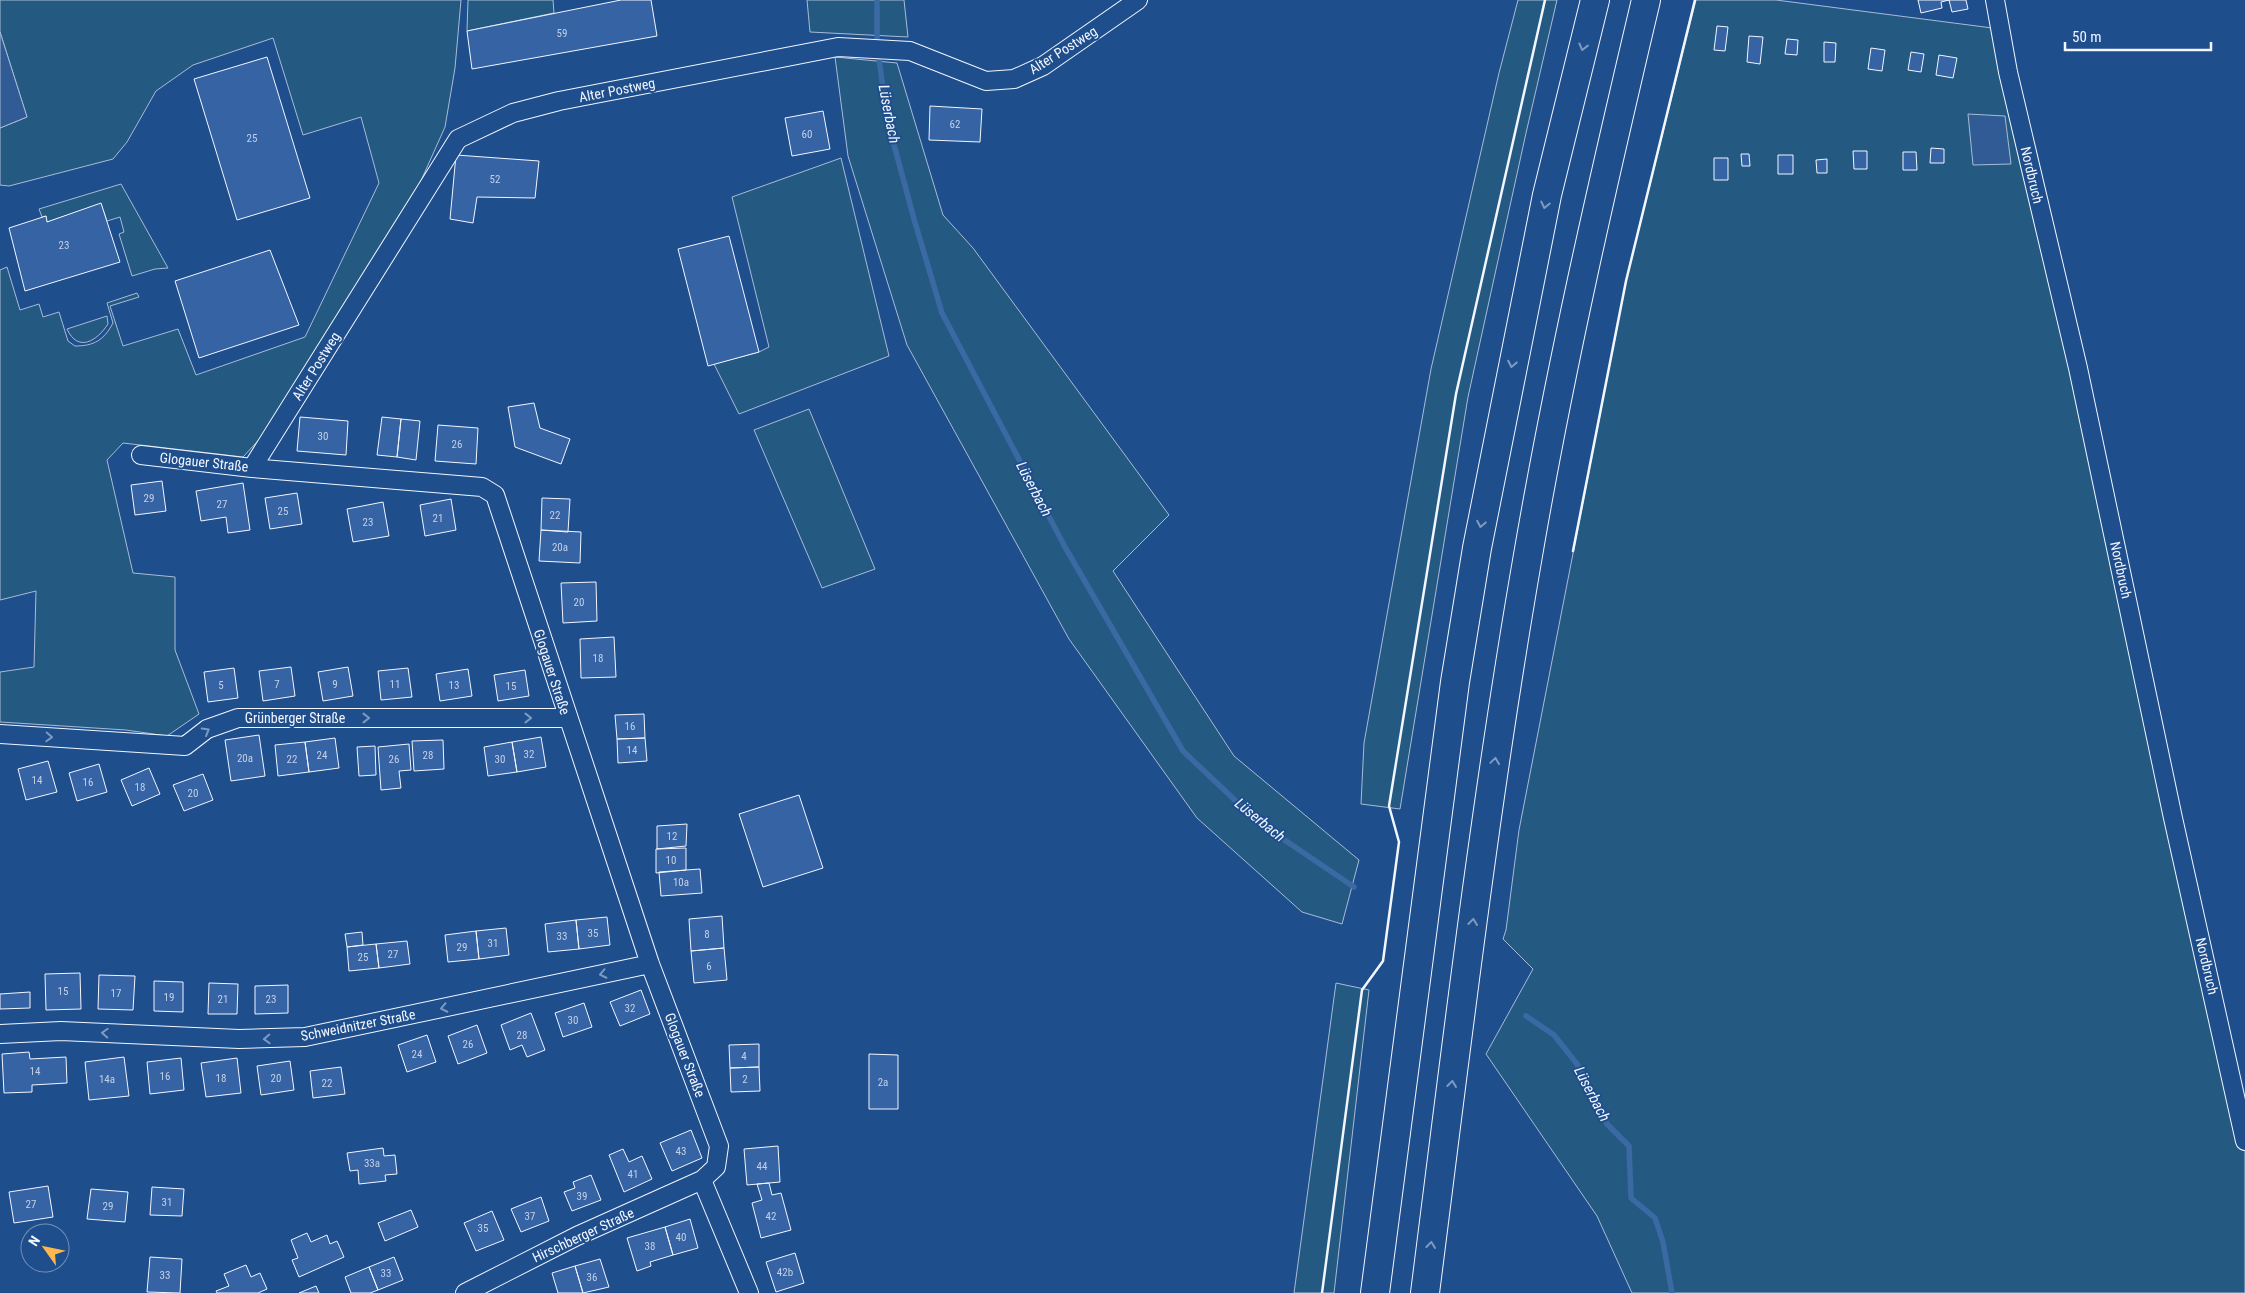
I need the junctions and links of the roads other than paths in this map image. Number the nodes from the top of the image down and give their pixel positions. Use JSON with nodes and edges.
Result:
{"nodes":[{"id":1,"x":1138,"y":0,"type":"edge"},
{"id":2,"x":1595,"y":0,"type":"edge"},
{"id":3,"x":1646,"y":0,"type":"edge"},
{"id":4,"x":1995,"y":0,"type":"edge"},
{"id":5,"x":141,"y":455,"type":"dead end"},
{"id":6,"x":252,"y":468,"type":"junction"},
{"id":7,"x":568,"y":718,"type":"junction"},
{"id":8,"x":0,"y":734,"type":"edge"},
{"id":9,"x":650,"y":964,"type":"junction"},
{"id":10,"x":0,"y":1034,"type":"edge"},
{"id":11,"x":2245,"y":1141,"type":"edge"},
{"id":12,"x":702,"y":1180,"type":"junction"},
{"id":13,"x":465,"y":1293,"type":"edge"},
{"id":14,"x":749,"y":1293,"type":"edge"},
{"id":15,"x":1375,"y":1293,"type":"edge"},
{"id":16,"x":1425,"y":1293,"type":"edge"}],
"edges":[{"from":1,"to":6,"type":"street","name":"Alter Postweg"},
{"from":2,"to":15,"type":"highway","one_way":true},
{"from":16,"to":3,"type":"highway","one_way":true},
{"from":4,"to":11,"type":"street","name":"Nordbruch"},
{"from":5,"to":6,"type":"street","name":"Glogauer Straße"},
{"from":6,"to":7,"type":"street","name":"Glogauer Straße"},
{"from":8,"to":7,"type":"street","name":"Grünberger Straße","one_way":true},
{"from":7,"to":9,"type":"street","name":"Glogauer Straße"},
{"from":9,"to":10,"type":"street","name":"Schweidnitzer Straße","one_way":true},
{"from":9,"to":12,"type":"street","name":"Glogauer Straße"},
{"from":12,"to":13,"type":"street","name":"Hirschberger Straße"},
{"from":12,"to":14,"type":"street"}]}
